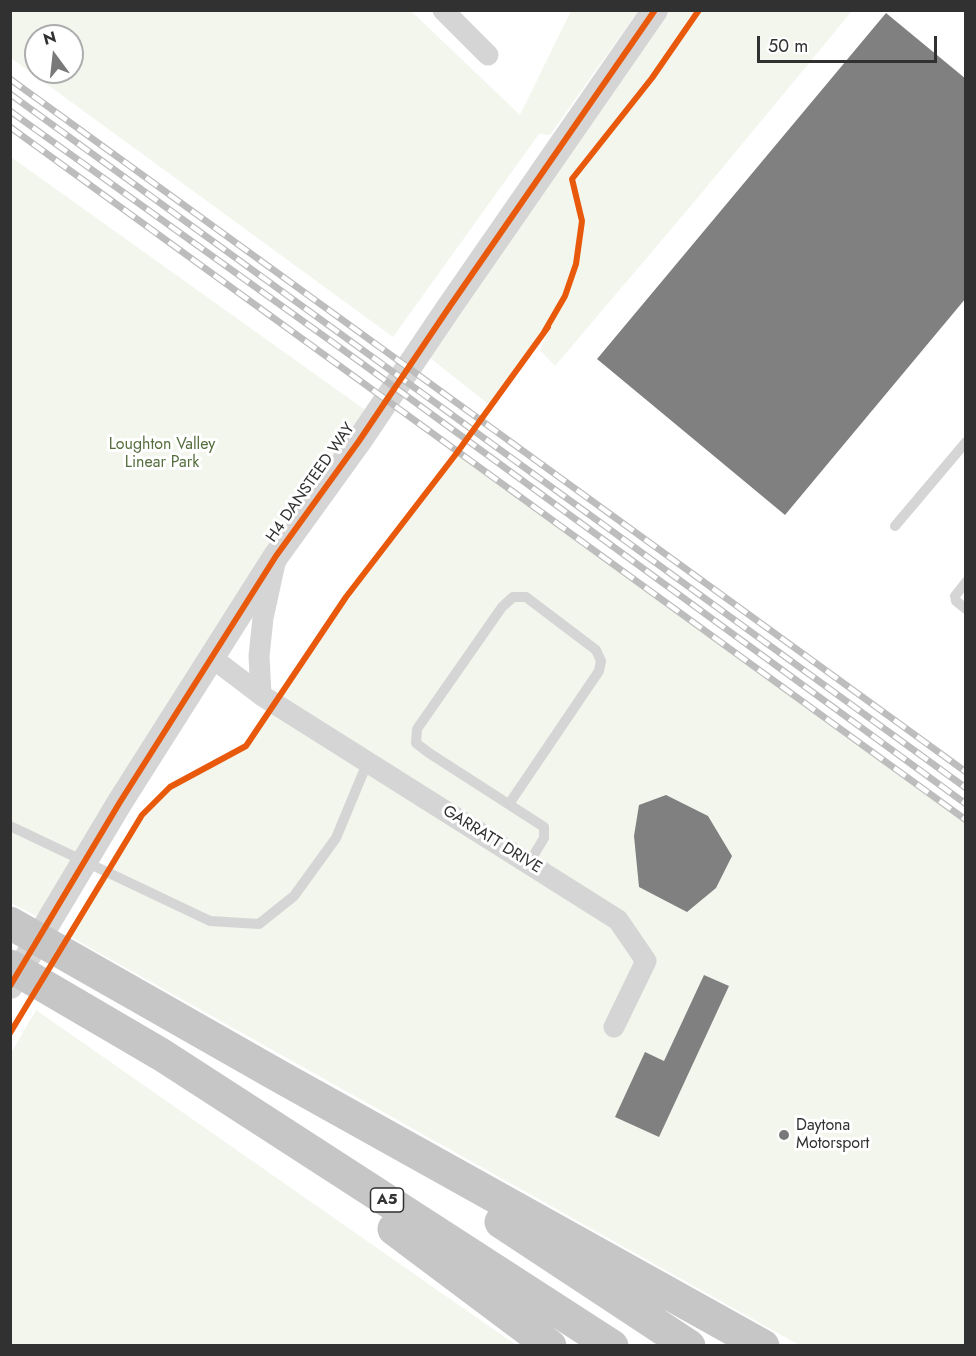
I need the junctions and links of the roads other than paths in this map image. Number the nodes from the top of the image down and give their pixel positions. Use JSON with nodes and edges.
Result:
{"nodes":[{"id":1,"x":443,"y":10,"type":"edge"},
{"id":2,"x":655,"y":10,"type":"edge"},
{"id":3,"x":488,"y":55,"type":"dead end"},
{"id":4,"x":966,"y":442,"type":"edge"},
{"id":5,"x":894,"y":526,"type":"dead end"},
{"id":6,"x":276,"y":556,"type":"junction"},
{"id":7,"x":966,"y":582,"type":"edge"},
{"id":8,"x":966,"y":609,"type":"edge"},
{"id":9,"x":211,"y":657,"type":"junction"},
{"id":10,"x":261,"y":695,"type":"junction"},
{"id":11,"x":368,"y":761,"type":"junction"},
{"id":12,"x":510,"y":804,"type":"junction"},
{"id":13,"x":10,"y":826,"type":"edge"},
{"id":14,"x":529,"y":863,"type":"junction"},
{"id":15,"x":10,"y":923,"type":"edge"},
{"id":16,"x":10,"y":966,"type":"edge"},
{"id":17,"x":10,"y":986,"type":"edge"},
{"id":18,"x":614,"y":1027,"type":"dead end"},
{"id":19,"x":162,"y":1055,"type":"junction"},
{"id":20,"x":277,"y":1075,"type":"junction"},
{"id":21,"x":550,"y":1346,"type":"edge"},
{"id":22,"x":612,"y":1346,"type":"edge"},
{"id":23,"x":689,"y":1346,"type":"edge"},
{"id":24,"x":764,"y":1346,"type":"edge"}],
"edges":[{"from":1,"to":3,"type":"street"},
{"from":2,"to":6,"type":"street","name":"H4 DANSTEED WAY"},
{"from":4,"to":5,"type":"lane"},
{"from":6,"to":9,"type":"street","name":"H4 DANSTEED WAY"},
{"from":6,"to":10,"type":"street"},
{"from":7,"to":8,"type":"lane"},
{"from":9,"to":10,"type":"street","name":"GARRATT DRIVE"},
{"from":9,"to":17,"type":"street","name":"H4 DANSTEED WAY"},
{"from":10,"to":11,"type":"street","name":"GARRATT DRIVE"},
{"from":11,"to":13,"type":"lane"},
{"from":11,"to":14,"type":"street","name":"GARRATT DRIVE"},
{"from":12,"to":12,"type":"lane"},
{"from":12,"to":14,"type":"lane"},
{"from":14,"to":18,"type":"street","name":"GARRATT DRIVE"},
{"from":15,"to":20,"type":"highway"},
{"from":16,"to":19,"type":"highway","number":"A5"},
{"from":19,"to":21,"type":"highway"},
{"from":19,"to":22,"type":"highway","number":"A5"},
{"from":20,"to":23,"type":"highway"},
{"from":20,"to":24,"type":"highway"}]}
